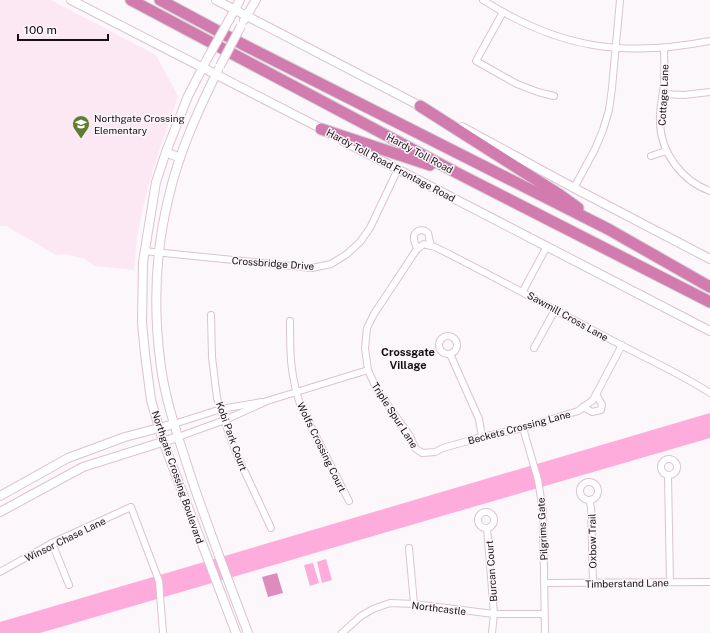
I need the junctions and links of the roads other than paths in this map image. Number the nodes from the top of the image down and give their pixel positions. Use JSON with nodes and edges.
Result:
{"nodes":[{"id":1,"x":70,"y":0,"type":"edge"},
{"id":2,"x":132,"y":0,"type":"edge"},
{"id":3,"x":160,"y":0,"type":"edge"},
{"id":4,"x":216,"y":0,"type":"edge"},
{"id":5,"x":240,"y":0,"type":"edge"},
{"id":6,"x":256,"y":0,"type":"edge"},
{"id":7,"x":483,"y":0,"type":"edge"},
{"id":8,"x":620,"y":0,"type":"edge"},
{"id":9,"x":234,"y":10,"type":"junction"},
{"id":10,"x":503,"y":12,"type":"junction"},
{"id":11,"x":247,"y":16,"type":"junction"},
{"id":12,"x":710,"y":41,"type":"edge"},
{"id":13,"x":615,"y":48,"type":"junction"},
{"id":14,"x":664,"y":49,"type":"junction"},
{"id":15,"x":204,"y":64,"type":"junction"},
{"id":16,"x":216,"y":75,"type":"junction"},
{"id":17,"x":710,"y":92,"type":"edge"},
{"id":18,"x":663,"y":94,"type":"junction"},
{"id":19,"x":554,"y":96,"type":"dead end"},
{"id":20,"x":420,"y":106,"type":"junction"},
{"id":21,"x":321,"y":129,"type":"junction"},
{"id":22,"x":666,"y":151,"type":"junction"},
{"id":23,"x":166,"y":152,"type":"junction"},
{"id":24,"x":651,"y":156,"type":"dead end"},
{"id":25,"x":180,"y":158,"type":"junction"},
{"id":26,"x":398,"y":169,"type":"junction"},
{"id":27,"x":461,"y":175,"type":"junction"},
{"id":28,"x":574,"y":188,"type":"junction"},
{"id":29,"x":710,"y":191,"type":"edge"},
{"id":30,"x":608,"y":229,"type":"junction"},
{"id":31,"x":428,"y":245,"type":"junction"},
{"id":32,"x":547,"y":246,"type":"junction"},
{"id":33,"x":417,"y":249,"type":"junction"},
{"id":34,"x":144,"y":251,"type":"junction"},
{"id":35,"x":159,"y":253,"type":"junction"},
{"id":36,"x":710,"y":259,"type":"edge"},
{"id":37,"x":710,"y":287,"type":"edge"},
{"id":38,"x":523,"y":291,"type":"junction"},
{"id":39,"x":710,"y":302,"type":"edge"},
{"id":40,"x":555,"y":310,"type":"junction"},
{"id":41,"x":211,"y":315,"type":"dead end"},
{"id":42,"x":290,"y":321,"type":"dead end"},
{"id":43,"x":710,"y":331,"type":"edge"},
{"id":44,"x":622,"y":345,"type":"junction"},
{"id":45,"x":534,"y":348,"type":"dead end"},
{"id":46,"x":159,"y":352,"type":"junction"},
{"id":47,"x":144,"y":354,"type":"junction"},
{"id":48,"x":450,"y":354,"type":"dead end"},
{"id":49,"x":368,"y":370,"type":"junction"},
{"id":50,"x":296,"y":392,"type":"junction"},
{"id":51,"x":710,"y":393,"type":"edge"},
{"id":52,"x":596,"y":394,"type":"junction"},
{"id":53,"x":267,"y":401,"type":"junction"},
{"id":54,"x":583,"y":407,"type":"junction"},
{"id":55,"x":221,"y":409,"type":"junction"},
{"id":56,"x":225,"y":420,"type":"junction"},
{"id":57,"x":174,"y":424,"type":"junction"},
{"id":58,"x":160,"y":428,"type":"junction"},
{"id":59,"x":523,"y":428,"type":"junction"},
{"id":60,"x":178,"y":437,"type":"junction"},
{"id":61,"x":482,"y":437,"type":"junction"},
{"id":62,"x":163,"y":441,"type":"junction"},
{"id":63,"x":428,"y":452,"type":"joint"},
{"id":64,"x":76,"y":455,"type":"junction"},
{"id":65,"x":83,"y":467,"type":"junction"},
{"id":66,"x":668,"y":476,"type":"dead end"},
{"id":67,"x":0,"y":497,"type":"edge"},
{"id":68,"x":349,"y":500,"type":"dead end"},
{"id":69,"x":589,"y":500,"type":"dead end"},
{"id":70,"x":3,"y":511,"type":"edge"},
{"id":71,"x":271,"y":528,"type":"dead end"},
{"id":72,"x":487,"y":528,"type":"dead end"},
{"id":73,"x":211,"y":535,"type":"junction"},
{"id":74,"x":200,"y":539,"type":"junction"},
{"id":75,"x":52,"y":543,"type":"junction"},
{"id":76,"x":409,"y":548,"type":"dead end"},
{"id":77,"x":0,"y":572,"type":"edge"},
{"id":78,"x":670,"y":582,"type":"junction"},
{"id":79,"x":710,"y":582,"type":"edge"},
{"id":80,"x":592,"y":583,"type":"junction"},
{"id":81,"x":544,"y":584,"type":"junction"},
{"id":82,"x":69,"y":585,"type":"dead end"},
{"id":83,"x":414,"y":604,"type":"junction"},
{"id":84,"x":494,"y":614,"type":"junction"},
{"id":85,"x":544,"y":614,"type":"junction"},
{"id":86,"x":163,"y":633,"type":"edge"},
{"id":87,"x":236,"y":633,"type":"edge"},
{"id":88,"x":248,"y":633,"type":"edge"},
{"id":89,"x":342,"y":633,"type":"edge"},
{"id":90,"x":492,"y":633,"type":"edge"},
{"id":91,"x":545,"y":633,"type":"edge"}],
"edges":[{"from":1,"to":15,"type":"main road","name":"Hardy Toll Road Frontage Road"},
{"from":2,"to":27,"type":"highway","name":"Hardy Toll Road"},
{"from":3,"to":30,"type":"highway","name":"Hardy Toll Road"},
{"from":4,"to":9,"type":"main road"},
{"from":5,"to":9,"type":"main road","name":"Northgate Crossing Boulevard"},
{"from":6,"to":11,"type":"main road","name":"Northgate Crossing Boulevard"},
{"from":7,"to":10,"type":"street"},
{"from":8,"to":13,"type":"street"},
{"from":9,"to":11,"type":"main road"},
{"from":9,"to":15,"type":"main road","name":"Northgate Crossing Boulevard","bridge":true},
{"from":10,"to":13,"type":"street"},
{"from":10,"to":19,"type":"street"},
{"from":11,"to":16,"type":"main road","name":"Northgate Crossing Boulevard","bridge":true},
{"from":11,"to":20,"type":"main road"},
{"from":12,"to":14,"type":"street"},
{"from":13,"to":14,"type":"street"},
{"from":13,"to":28,"type":"street"},
{"from":14,"to":18,"type":"street","name":"Cottage Lane"},
{"from":15,"to":16,"type":"main road","name":"Hardy Toll Road Frontage Road"},
{"from":15,"to":23,"type":"main road","name":"Northgate Crossing Boulevard"},
{"from":16,"to":21,"type":"main road","name":"Hardy Toll Road Frontage Road"},
{"from":16,"to":25,"type":"main road","name":"Northgate Crossing Boulevard"},
{"from":17,"to":18,"type":"street"},
{"from":18,"to":22,"type":"street","name":"Cottage Lane"},
{"from":20,"to":28,"type":"main road"},
{"from":20,"to":30,"type":"highway"},
{"from":21,"to":26,"type":"main road","name":"Hardy Toll Road Frontage Road"},
{"from":21,"to":27,"type":"highway"},
{"from":22,"to":24,"type":"street"},
{"from":22,"to":29,"type":"street","name":"Cottage Lane"},
{"from":23,"to":25,"type":"main road"},
{"from":23,"to":34,"type":"main road","name":"Northgate Crossing Boulevard"},
{"from":25,"to":35,"type":"main road","name":"Northgate Crossing Boulevard"},
{"from":26,"to":32,"type":"main road","name":"Hardy Toll Road Frontage Road"},
{"from":26,"to":35,"type":"street","name":"Crossbridge Drive"},
{"from":27,"to":39,"type":"highway","name":"Hardy Toll Road"},
{"from":28,"to":36,"type":"main road"},
{"from":30,"to":37,"type":"highway","name":"Hardy Toll Road"},
{"from":31,"to":33,"type":"street","name":"Triple Spur Lane"},
{"from":31,"to":33,"type":"street"},
{"from":31,"to":38,"type":"street","name":"Sawmill Cross Lane"},
{"from":32,"to":38,"type":"street"},
{"from":32,"to":43,"type":"main road","name":"Hardy Toll Road Frontage Road"},
{"from":33,"to":49,"type":"street","name":"Triple Spur Lane"},
{"from":34,"to":35,"type":"street","name":"Crossbridge Drive"},
{"from":34,"to":47,"type":"main road","name":"Northgate Crossing Boulevard"},
{"from":35,"to":46,"type":"main road","name":"Northgate Crossing Boulevard"},
{"from":38,"to":40,"type":"street","name":"Sawmill Cross Lane"},
{"from":40,"to":44,"type":"street","name":"Sawmill Cross Lane"},
{"from":40,"to":45,"type":"street"},
{"from":41,"to":55,"type":"street","name":"Kobi Park Court"},
{"from":42,"to":50,"type":"street","name":"Wolfs Crossing Court"},
{"from":44,"to":51,"type":"street","name":"Sawmill Cross Lane"},
{"from":44,"to":52,"type":"street","name":"Beckets Crossing Lane"},
{"from":46,"to":47,"type":"main road"},
{"from":46,"to":57,"type":"main road","name":"Northgate Crossing Boulevard"},
{"from":47,"to":58,"type":"main road","name":"Northgate Crossing Boulevard"},
{"from":48,"to":61,"type":"street"},
{"from":49,"to":50,"type":"street"},
{"from":49,"to":63,"type":"street","name":"Triple Spur Lane"},
{"from":50,"to":53,"type":"street"},
{"from":50,"to":68,"type":"street","name":"Wolfs Crossing Court"},
{"from":52,"to":54,"type":"street","name":"Beckets Crossing Lane"},
{"from":52,"to":54,"type":"street"},
{"from":53,"to":55,"type":"street"},
{"from":53,"to":56,"type":"street"},
{"from":54,"to":59,"type":"street","name":"Beckets Crossing Lane"},
{"from":55,"to":56,"type":"street","name":"Kobi Park Court"},
{"from":55,"to":57,"type":"street"},
{"from":56,"to":60,"type":"street"},
{"from":56,"to":71,"type":"street","name":"Kobi Park Court"},
{"from":57,"to":58,"type":"main road"},
{"from":57,"to":60,"type":"main road","name":"Northgate Crossing Boulevard"},
{"from":58,"to":62,"type":"main road","name":"Northgate Crossing Boulevard"},
{"from":58,"to":64,"type":"main road"},
{"from":59,"to":61,"type":"street","name":"Beckets Crossing Lane"},
{"from":59,"to":81,"type":"street","name":"Pilgrims Gate"},
{"from":60,"to":62,"type":"main road"},
{"from":60,"to":73,"type":"main road","name":"Northgate Crossing Boulevard"},
{"from":61,"to":63,"type":"street","name":"Beckets Crossing Lane"},
{"from":62,"to":65,"type":"main road"},
{"from":62,"to":74,"type":"main road","name":"Northgate Crossing Boulevard"},
{"from":64,"to":65,"type":"main road"},
{"from":64,"to":67,"type":"main road"},
{"from":65,"to":70,"type":"main road"},
{"from":66,"to":78,"type":"street"},
{"from":67,"to":70,"type":"main road"},
{"from":69,"to":80,"type":"street","name":"Oxbow Trail"},
{"from":72,"to":84,"type":"street","name":"Burcan Court"},
{"from":73,"to":74,"type":"main road"},
{"from":73,"to":88,"type":"main road","name":"Northgate Crossing Boulevard"},
{"from":74,"to":87,"type":"main road","name":"Northgate Crossing Boulevard"},
{"from":75,"to":77,"type":"street","name":"Winsor Chase Lane"},
{"from":75,"to":82,"type":"street"},
{"from":75,"to":86,"type":"street","name":"Winsor Chase Lane"},
{"from":76,"to":83,"type":"street"},
{"from":78,"to":79,"type":"street","name":"Timberstand Lane"},
{"from":78,"to":80,"type":"street","name":"Timberstand Lane"},
{"from":80,"to":81,"type":"street","name":"Timberstand Lane"},
{"from":81,"to":85,"type":"street","name":"Pilgrims Gate"},
{"from":83,"to":84,"type":"street","name":"Northcastle"},
{"from":83,"to":89,"type":"street","name":"Northcastle"},
{"from":84,"to":85,"type":"street","name":"Northcastle"},
{"from":84,"to":90,"type":"street","name":"Burcan Court"},
{"from":85,"to":91,"type":"street","name":"Pilgrims Gate"}]}
